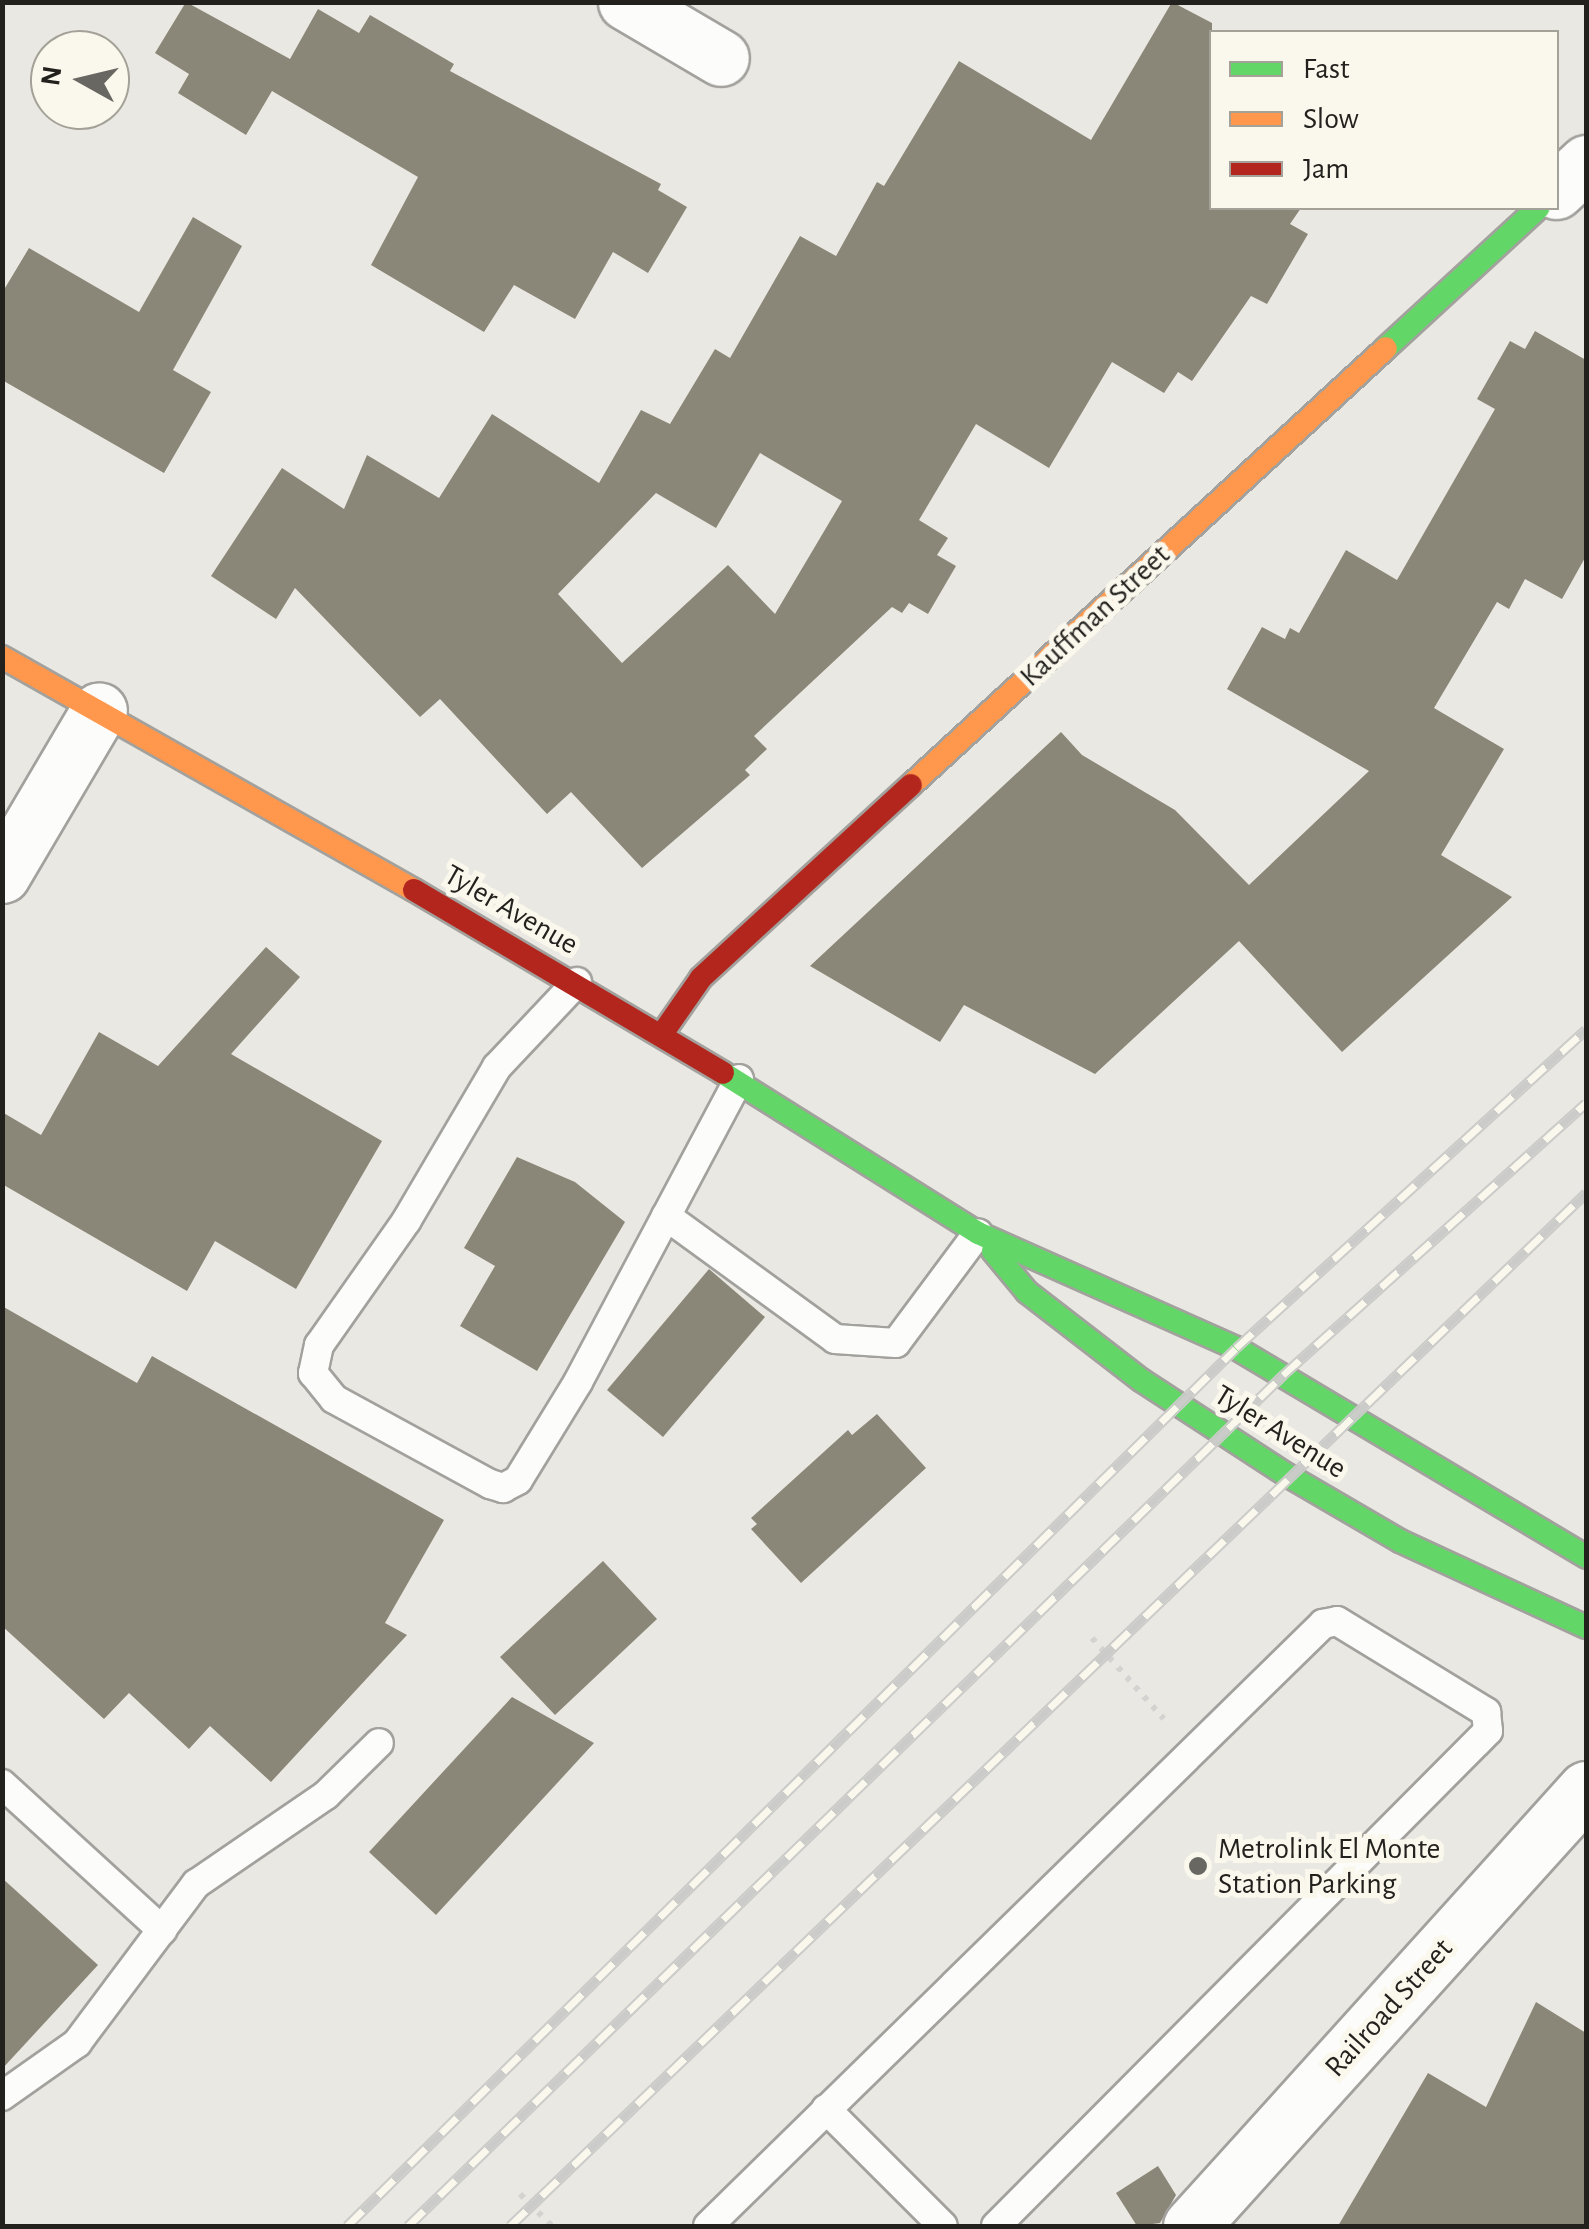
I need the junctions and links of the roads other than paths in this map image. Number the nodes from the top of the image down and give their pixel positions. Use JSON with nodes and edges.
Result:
{"nodes":[{"id":1,"x":626,"y":2,"type":"edge"},
{"id":2,"x":721,"y":58,"type":"dead end"},
{"id":3,"x":1586,"y":163,"type":"edge"},
{"id":4,"x":1559,"y":188,"type":"edge"},
{"id":5,"x":1536,"y":210,"type":"edge"},
{"id":6,"x":2,"y":657,"type":"edge"},
{"id":7,"x":99,"y":710,"type":"junction"},
{"id":8,"x":2,"y":876,"type":"edge"},
{"id":9,"x":577,"y":982,"type":"junction"},
{"id":10,"x":662,"y":1034,"type":"junction"},
{"id":11,"x":739,"y":1079,"type":"junction"},
{"id":12,"x":666,"y":1216,"type":"junction"},
{"id":13,"x":978,"y":1234,"type":"junction"},
{"id":14,"x":1586,"y":1557,"type":"edge"},
{"id":15,"x":1586,"y":1627,"type":"edge"},
{"id":16,"x":379,"y":1743,"type":"dead end"},
{"id":17,"x":2,"y":1784,"type":"edge"},
{"id":18,"x":1586,"y":1789,"type":"edge"},
{"id":19,"x":162,"y":1930,"type":"junction"},
{"id":20,"x":2,"y":2096,"type":"edge"},
{"id":21,"x":826,"y":2109,"type":"junction"},
{"id":22,"x":708,"y":2226,"type":"edge"},
{"id":23,"x":943,"y":2226,"type":"edge"},
{"id":24,"x":996,"y":2226,"type":"edge"},
{"id":25,"x":1191,"y":2226,"type":"edge"}],
"edges":[{"from":1,"to":2,"type":"street"},
{"from":3,"to":4,"type":"street"},
{"from":5,"to":10,"type":"main road","name":"Kauffman Street"},
{"from":6,"to":7,"type":"main road","name":"Tyler Avenue"},
{"from":7,"to":8,"type":"street"},
{"from":7,"to":9,"type":"main road","name":"Tyler Avenue"},
{"from":9,"to":10,"type":"main road","name":"Tyler Avenue"},
{"from":9,"to":12,"type":"lane"},
{"from":10,"to":11,"type":"main road","name":"Tyler Avenue"},
{"from":11,"to":12,"type":"lane"},
{"from":11,"to":13,"type":"main road","name":"Tyler Avenue"},
{"from":12,"to":13,"type":"lane"},
{"from":13,"to":14,"type":"main road","name":"Tyler Avenue"},
{"from":13,"to":15,"type":"main road","name":"Tyler Avenue"},
{"from":16,"to":19,"type":"lane"},
{"from":17,"to":19,"type":"lane"},
{"from":18,"to":25,"type":"street","name":"Railroad Street"},
{"from":19,"to":20,"type":"lane"},
{"from":21,"to":22,"type":"lane"},
{"from":21,"to":23,"type":"lane"},
{"from":21,"to":24,"type":"lane"}]}
